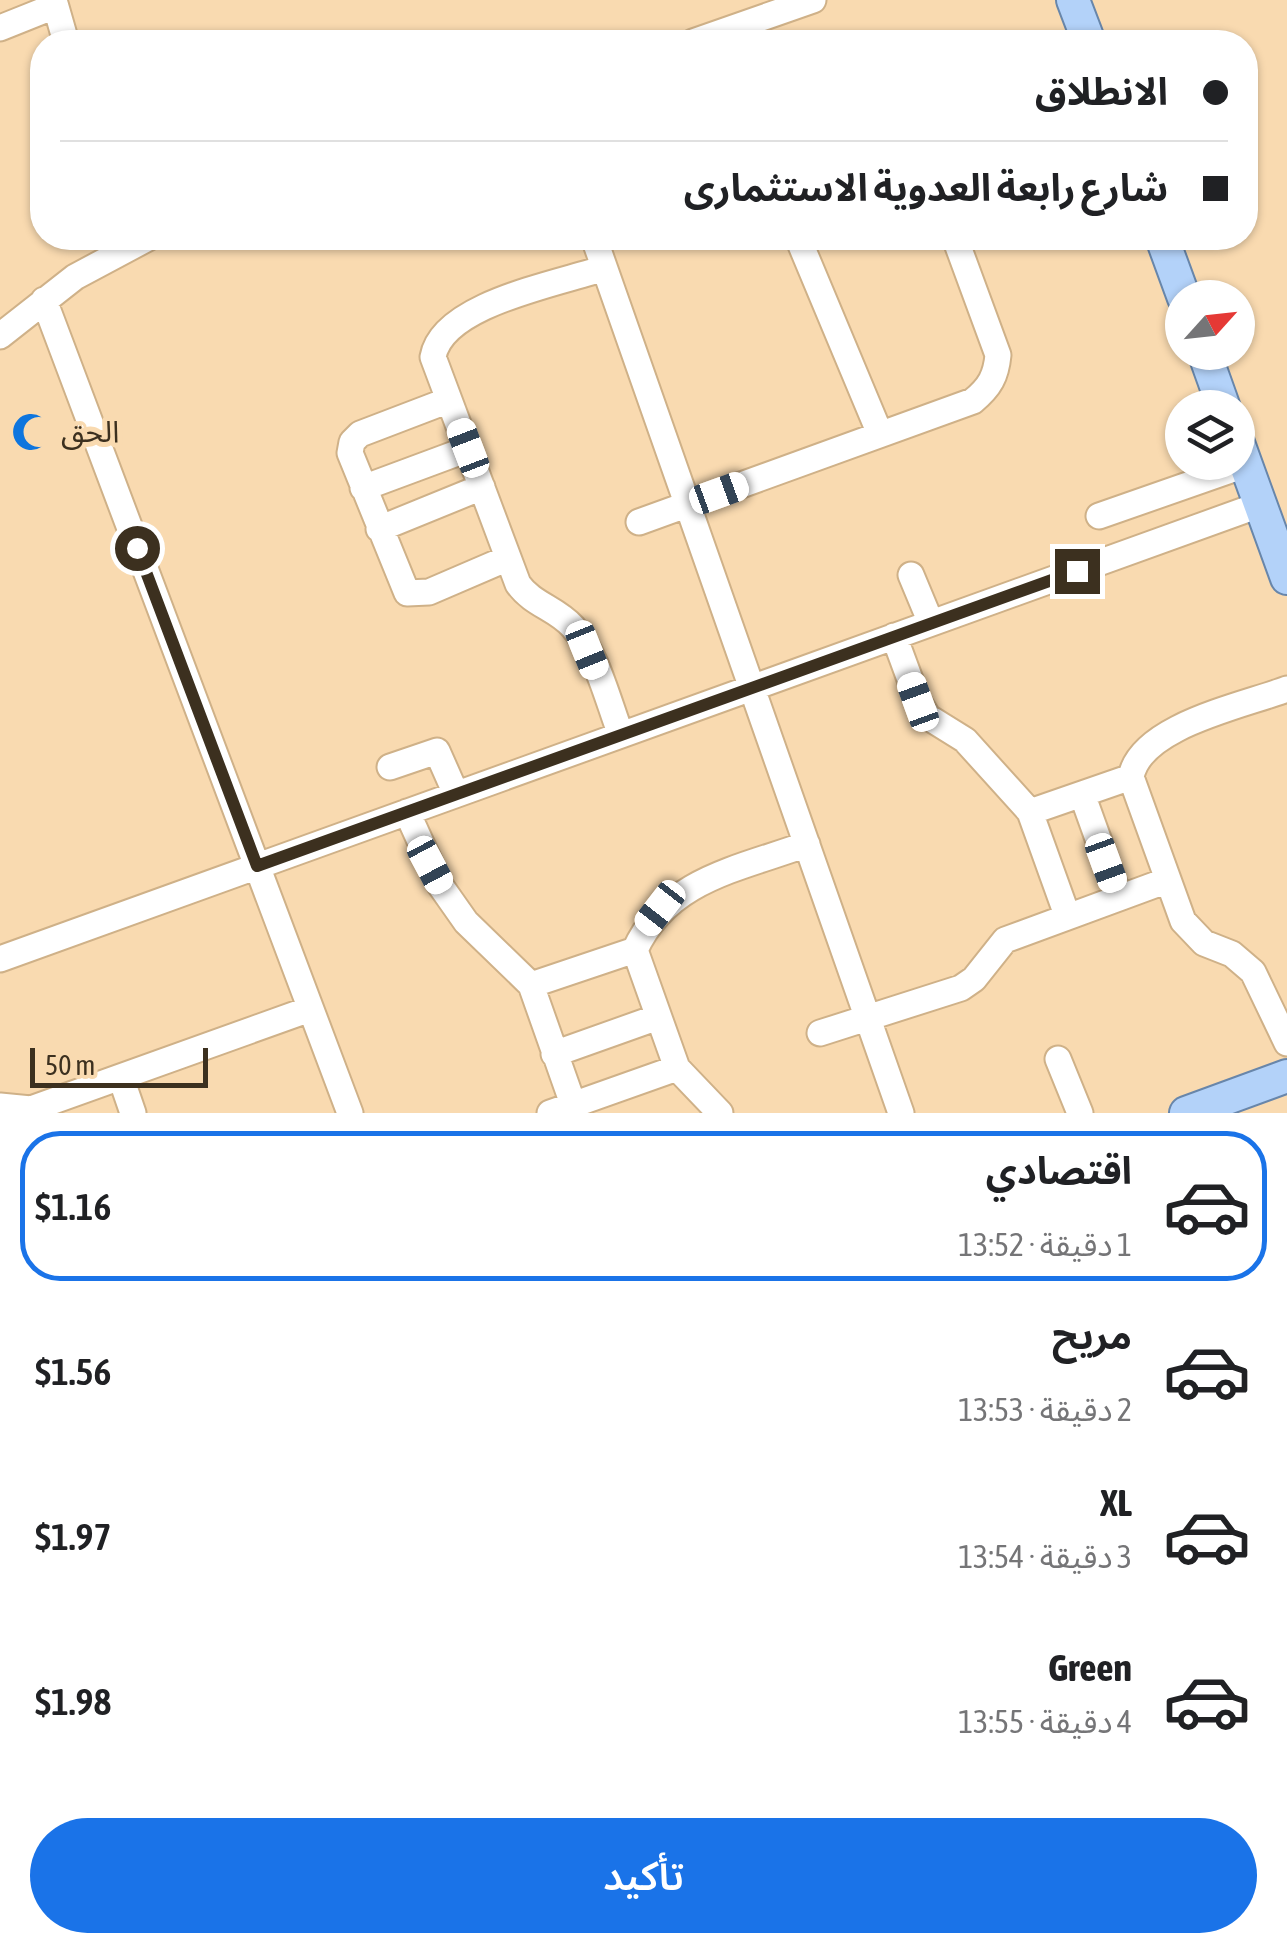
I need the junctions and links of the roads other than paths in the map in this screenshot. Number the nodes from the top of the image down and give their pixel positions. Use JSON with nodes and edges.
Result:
{"nodes":[{"id":1,"x":813,"y":0,"type":"edge"},
{"id":2,"x":1073,"y":0,"type":"edge"},
{"id":3,"x":54,"y":3,"type":"edge"},
{"id":4,"x":0,"y":28,"type":"edge"},
{"id":5,"x":62,"y":30,"type":"edge"},
{"id":6,"x":733,"y":30,"type":"edge"},
{"id":7,"x":1084,"y":30,"type":"edge"},
{"id":8,"x":121,"y":250,"type":"edge"},
{"id":9,"x":598,"y":250,"type":"edge"},
{"id":10,"x":807,"y":250,"type":"edge"},
{"id":11,"x":960,"y":250,"type":"edge"},
{"id":12,"x":1166,"y":250,"type":"edge"},
{"id":13,"x":604,"y":268,"type":"junction"},
{"id":14,"x":1177,"y":280,"type":"edge"},
{"id":15,"x":44,"y":300,"type":"junction"},
{"id":16,"x":0,"y":336,"type":"edge"},
{"id":17,"x":449,"y":400,"type":"junction"},
{"id":18,"x":880,"y":434,"type":"junction"},
{"id":19,"x":468,"y":448,"type":"junction"},
{"id":20,"x":1181,"y":480,"type":"edge"},
{"id":21,"x":1250,"y":480,"type":"edge"},
{"id":22,"x":364,"y":488,"type":"junction"},
{"id":23,"x":482,"y":488,"type":"junction"},
{"id":24,"x":687,"y":505,"type":"junction"},
{"id":25,"x":1259,"y":505,"type":"junction"},
{"id":26,"x":1098,"y":516,"type":"dead end"},
{"id":27,"x":639,"y":522,"type":"dead end"},
{"id":28,"x":379,"y":529,"type":"junction"},
{"id":29,"x":508,"y":558,"type":"junction"},
{"id":30,"x":912,"y":574,"type":"dead end"},
{"id":31,"x":1287,"y":578,"type":"edge"},
{"id":32,"x":931,"y":623,"type":"junction"},
{"id":33,"x":894,"y":636,"type":"junction"},
{"id":34,"x":751,"y":688,"type":"junction"},
{"id":35,"x":1287,"y":689,"type":"edge"},
{"id":36,"x":622,"y":735,"type":"junction"},
{"id":37,"x":390,"y":768,"type":"dead end"},
{"id":38,"x":1131,"y":776,"type":"junction"},
{"id":39,"x":456,"y":794,"type":"junction"},
{"id":40,"x":1082,"y":794,"type":"junction"},
{"id":41,"x":407,"y":812,"type":"junction"},
{"id":42,"x":1030,"y":812,"type":"junction"},
{"id":43,"x":806,"y":844,"type":"junction"},
{"id":44,"x":257,"y":866,"type":"junction"},
{"id":45,"x":1168,"y":880,"type":"junction"},
{"id":46,"x":1119,"y":897,"type":"junction"},
{"id":47,"x":1067,"y":915,"type":"junction"},
{"id":48,"x":634,"y":950,"type":"junction"},
{"id":49,"x":0,"y":959,"type":"edge"},
{"id":50,"x":531,"y":985,"type":"junction"},
{"id":51,"x":310,"y":1010,"type":"junction"},
{"id":52,"x":658,"y":1017,"type":"junction"},
{"id":53,"x":868,"y":1018,"type":"junction"},
{"id":54,"x":820,"y":1034,"type":"dead end"},
{"id":55,"x":1287,"y":1043,"type":"edge"},
{"id":56,"x":554,"y":1054,"type":"junction"},
{"id":57,"x":1058,"y":1059,"type":"dead end"},
{"id":58,"x":677,"y":1068,"type":"junction"},
{"id":59,"x":1287,"y":1076,"type":"edge"},
{"id":60,"x":121,"y":1078,"type":"junction"},
{"id":61,"x":0,"y":1106,"type":"edge"},
{"id":62,"x":561,"y":1108,"type":"edge"},
{"id":63,"x":32,"y":1111,"type":"edge"},
{"id":64,"x":133,"y":1113,"type":"edge"},
{"id":65,"x":350,"y":1113,"type":"edge"},
{"id":66,"x":720,"y":1113,"type":"edge"},
{"id":67,"x":900,"y":1113,"type":"edge"},
{"id":68,"x":1080,"y":1113,"type":"edge"},
{"id":69,"x":1186,"y":1113,"type":"edge"}],
"edges":[{"from":1,"to":6,"type":"street"},
{"from":2,"to":7,"type":"main road"},
{"from":3,"to":4,"type":"street"},
{"from":3,"to":5,"type":"street"},
{"from":8,"to":15,"type":"street"},
{"from":9,"to":13,"type":"street"},
{"from":10,"to":18,"type":"street"},
{"from":11,"to":18,"type":"street"},
{"from":12,"to":14,"type":"main road"},
{"from":13,"to":17,"type":"street"},
{"from":13,"to":24,"type":"street"},
{"from":15,"to":16,"type":"street"},
{"from":15,"to":44,"type":"street"},
{"from":17,"to":19,"type":"street"},
{"from":17,"to":22,"type":"street"},
{"from":18,"to":24,"type":"street"},
{"from":19,"to":22,"type":"street"},
{"from":19,"to":23,"type":"street"},
{"from":20,"to":26,"type":"street"},
{"from":21,"to":25,"type":"main road"},
{"from":22,"to":28,"type":"street"},
{"from":23,"to":28,"type":"street"},
{"from":23,"to":29,"type":"street"},
{"from":24,"to":27,"type":"street"},
{"from":24,"to":34,"type":"street"},
{"from":25,"to":31,"type":"main road"},
{"from":25,"to":32,"type":"street"},
{"from":28,"to":29,"type":"street"},
{"from":29,"to":36,"type":"street"},
{"from":30,"to":32,"type":"street"},
{"from":32,"to":33,"type":"street"},
{"from":33,"to":34,"type":"street"},
{"from":33,"to":42,"type":"street"},
{"from":34,"to":36,"type":"street"},
{"from":34,"to":43,"type":"street"},
{"from":35,"to":38,"type":"street"},
{"from":36,"to":39,"type":"street"},
{"from":37,"to":39,"type":"street"},
{"from":38,"to":40,"type":"street"},
{"from":38,"to":45,"type":"street"},
{"from":39,"to":41,"type":"street"},
{"from":40,"to":42,"type":"street"},
{"from":40,"to":46,"type":"street"},
{"from":41,"to":44,"type":"street"},
{"from":41,"to":50,"type":"street"},
{"from":42,"to":47,"type":"street"},
{"from":43,"to":48,"type":"street"},
{"from":43,"to":53,"type":"street"},
{"from":44,"to":49,"type":"street"},
{"from":44,"to":51,"type":"street"},
{"from":45,"to":46,"type":"street"},
{"from":45,"to":55,"type":"street"},
{"from":46,"to":47,"type":"street"},
{"from":47,"to":53,"type":"street"},
{"from":48,"to":50,"type":"street"},
{"from":48,"to":52,"type":"street"},
{"from":50,"to":56,"type":"street"},
{"from":51,"to":60,"type":"street"},
{"from":51,"to":65,"type":"street"},
{"from":52,"to":56,"type":"street"},
{"from":52,"to":58,"type":"street"},
{"from":53,"to":54,"type":"street"},
{"from":53,"to":67,"type":"street"},
{"from":56,"to":62,"type":"street"},
{"from":57,"to":68,"type":"street"},
{"from":58,"to":62,"type":"street"},
{"from":58,"to":66,"type":"street"},
{"from":59,"to":69,"type":"main road"},
{"from":60,"to":63,"type":"street"},
{"from":60,"to":64,"type":"street"},
{"from":61,"to":63,"type":"street"}]}
